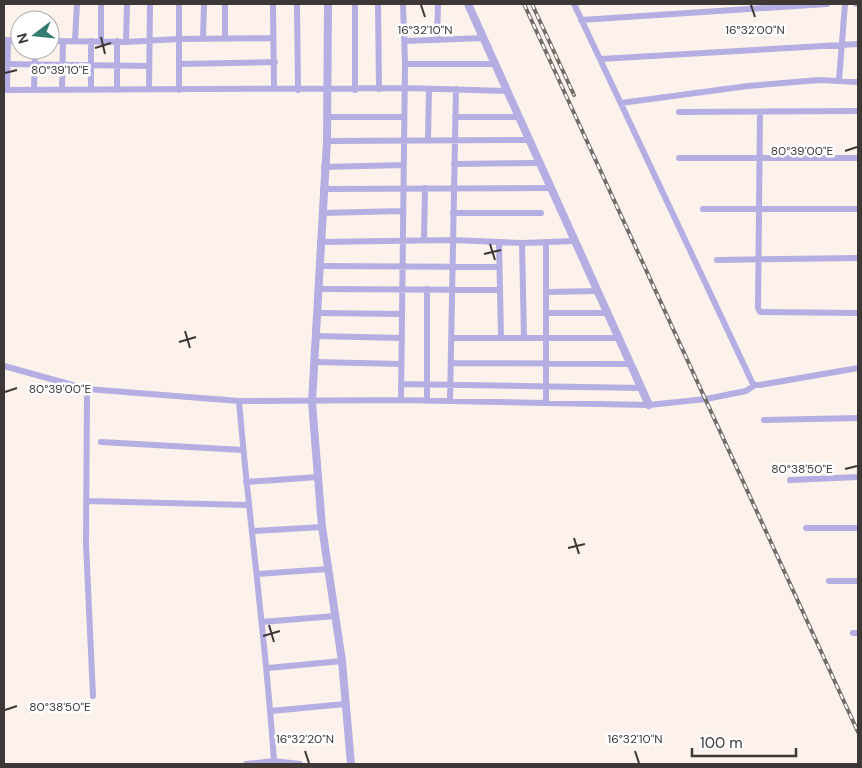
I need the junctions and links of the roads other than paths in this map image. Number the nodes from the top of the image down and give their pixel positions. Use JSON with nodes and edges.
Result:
{"nodes":[{"id":1,"x":76,"y":4,"type":"edge"},
{"id":2,"x":101,"y":4,"type":"edge"},
{"id":3,"x":126,"y":4,"type":"edge"},
{"id":4,"x":150,"y":4,"type":"edge"},
{"id":5,"x":179,"y":4,"type":"edge"},
{"id":6,"x":204,"y":4,"type":"edge"},
{"id":7,"x":225,"y":4,"type":"edge"},
{"id":8,"x":273,"y":4,"type":"edge"},
{"id":9,"x":297,"y":4,"type":"edge"},
{"id":10,"x":328,"y":4,"type":"edge"},
{"id":11,"x":355,"y":4,"type":"edge"},
{"id":12,"x":378,"y":4,"type":"edge"},
{"id":13,"x":403,"y":4,"type":"edge"},
{"id":14,"x":438,"y":4,"type":"edge"},
{"id":15,"x":468,"y":4,"type":"edge"},
{"id":16,"x":574,"y":4,"type":"edge"},
{"id":17,"x":827,"y":4,"type":"edge"},
{"id":18,"x":845,"y":4,"type":"edge"},
{"id":19,"x":581,"y":20,"type":"junction"},
{"id":20,"x":203,"y":38,"type":"junction"},
{"id":21,"x":273,"y":38,"type":"junction"},
{"id":22,"x":484,"y":38,"type":"junction"},
{"id":23,"x":178,"y":39,"type":"junction"},
{"id":24,"x":225,"y":39,"type":"junction"},
{"id":25,"x":6,"y":40,"type":"edge"},
{"id":26,"x":75,"y":40,"type":"junction"},
{"id":27,"x":437,"y":40,"type":"junction"},
{"id":28,"x":63,"y":41,"type":"joint"},
{"id":29,"x":91,"y":41,"type":"junction"},
{"id":30,"x":101,"y":41,"type":"junction"},
{"id":31,"x":150,"y":41,"type":"junction"},
{"id":32,"x":405,"y":41,"type":"junction"},
{"id":33,"x":117,"y":42,"type":"junction"},
{"id":34,"x":126,"y":42,"type":"junction"},
{"id":35,"x":842,"y":43,"type":"junction"},
{"id":36,"x":858,"y":44,"type":"edge"},
{"id":37,"x":600,"y":59,"type":"junction"},
{"id":38,"x":35,"y":60,"type":"edge"},
{"id":39,"x":275,"y":62,"type":"junction"},
{"id":40,"x":6,"y":64,"type":"edge"},
{"id":41,"x":35,"y":64,"type":"junction"},
{"id":42,"x":178,"y":64,"type":"junction"},
{"id":43,"x":405,"y":64,"type":"junction"},
{"id":44,"x":495,"y":64,"type":"junction"},
{"id":45,"x":63,"y":65,"type":"junction"},
{"id":46,"x":92,"y":66,"type":"junction"},
{"id":47,"x":117,"y":66,"type":"junction"},
{"id":48,"x":149,"y":66,"type":"junction"},
{"id":49,"x":839,"y":80,"type":"junction"},
{"id":50,"x":858,"y":82,"type":"edge"},
{"id":51,"x":405,"y":88,"type":"junction"},
{"id":52,"x":34,"y":89,"type":"junction"},
{"id":53,"x":62,"y":89,"type":"junction"},
{"id":54,"x":91,"y":89,"type":"junction"},
{"id":55,"x":274,"y":89,"type":"junction"},
{"id":56,"x":429,"y":89,"type":"junction"},
{"id":57,"x":456,"y":89,"type":"junction"},
{"id":58,"x":5,"y":90,"type":"edge"},
{"id":59,"x":117,"y":90,"type":"junction"},
{"id":60,"x":149,"y":90,"type":"junction"},
{"id":61,"x":179,"y":90,"type":"junction"},
{"id":62,"x":298,"y":90,"type":"junction"},
{"id":63,"x":326,"y":90,"type":"junction"},
{"id":64,"x":355,"y":90,"type":"junction"},
{"id":65,"x":379,"y":90,"type":"junction"},
{"id":66,"x":507,"y":90,"type":"junction"},
{"id":67,"x":621,"y":103,"type":"junction"},
{"id":68,"x":858,"y":111,"type":"edge"},
{"id":69,"x":679,"y":112,"type":"dead end"},
{"id":70,"x":760,"y":112,"type":"junction"},
{"id":71,"x":404,"y":117,"type":"junction"},
{"id":72,"x":455,"y":117,"type":"junction"},
{"id":73,"x":519,"y":117,"type":"junction"},
{"id":74,"x":327,"y":118,"type":"junction"},
{"id":75,"x":404,"y":139,"type":"junction"},
{"id":76,"x":428,"y":140,"type":"junction"},
{"id":77,"x":530,"y":140,"type":"junction"},
{"id":78,"x":327,"y":141,"type":"junction"},
{"id":79,"x":455,"y":142,"type":"junction"},
{"id":80,"x":679,"y":158,"type":"dead end"},
{"id":81,"x":858,"y":158,"type":"edge"},
{"id":82,"x":760,"y":159,"type":"junction"},
{"id":83,"x":540,"y":163,"type":"junction"},
{"id":84,"x":454,"y":164,"type":"junction"},
{"id":85,"x":404,"y":165,"type":"junction"},
{"id":86,"x":324,"y":166,"type":"junction"},
{"id":87,"x":403,"y":187,"type":"junction"},
{"id":88,"x":425,"y":188,"type":"junction"},
{"id":89,"x":551,"y":188,"type":"junction"},
{"id":90,"x":323,"y":189,"type":"junction"},
{"id":91,"x":454,"y":189,"type":"junction"},
{"id":92,"x":703,"y":209,"type":"dead end"},
{"id":93,"x":760,"y":209,"type":"junction"},
{"id":94,"x":858,"y":209,"type":"edge"},
{"id":95,"x":402,"y":211,"type":"junction"},
{"id":96,"x":322,"y":213,"type":"junction"},
{"id":97,"x":454,"y":213,"type":"junction"},
{"id":98,"x":541,"y":213,"type":"dead end"},
{"id":99,"x":402,"y":240,"type":"junction"},
{"id":100,"x":424,"y":240,"type":"junction"},
{"id":101,"x":453,"y":240,"type":"junction"},
{"id":102,"x":575,"y":241,"type":"junction"},
{"id":103,"x":320,"y":242,"type":"junction"},
{"id":104,"x":499,"y":243,"type":"junction"},
{"id":105,"x":522,"y":243,"type":"junction"},
{"id":106,"x":546,"y":243,"type":"junction"},
{"id":107,"x":858,"y":258,"type":"edge"},
{"id":108,"x":760,"y":259,"type":"junction"},
{"id":109,"x":716,"y":260,"type":"dead end"},
{"id":110,"x":402,"y":265,"type":"junction"},
{"id":111,"x":453,"y":265,"type":"junction"},
{"id":112,"x":319,"y":266,"type":"junction"},
{"id":113,"x":499,"y":266,"type":"junction"},
{"id":114,"x":319,"y":289,"type":"junction"},
{"id":115,"x":402,"y":289,"type":"junction"},
{"id":116,"x":428,"y":290,"type":"junction"},
{"id":117,"x":452,"y":290,"type":"junction"},
{"id":118,"x":500,"y":290,"type":"junction"},
{"id":119,"x":598,"y":291,"type":"junction"},
{"id":120,"x":546,"y":292,"type":"junction"},
{"id":121,"x":318,"y":313,"type":"junction"},
{"id":122,"x":608,"y":313,"type":"junction"},
{"id":123,"x":858,"y":313,"type":"edge"},
{"id":124,"x":402,"y":314,"type":"junction"},
{"id":125,"x":546,"y":314,"type":"junction"},
{"id":126,"x":316,"y":336,"type":"junction"},
{"id":127,"x":402,"y":338,"type":"junction"},
{"id":128,"x":452,"y":338,"type":"junction"},
{"id":129,"x":501,"y":338,"type":"junction"},
{"id":130,"x":524,"y":338,"type":"junction"},
{"id":131,"x":546,"y":338,"type":"junction"},
{"id":132,"x":619,"y":338,"type":"junction"},
{"id":133,"x":315,"y":362,"type":"junction"},
{"id":134,"x":451,"y":362,"type":"junction"},
{"id":135,"x":546,"y":363,"type":"junction"},
{"id":136,"x":401,"y":364,"type":"junction"},
{"id":137,"x":630,"y":364,"type":"junction"},
{"id":138,"x":4,"y":366,"type":"edge"},
{"id":139,"x":858,"y":368,"type":"edge"},
{"id":140,"x":402,"y":384,"type":"junction"},
{"id":141,"x":427,"y":385,"type":"junction"},
{"id":142,"x":757,"y":385,"type":"junction"},
{"id":143,"x":451,"y":386,"type":"junction"},
{"id":144,"x":546,"y":388,"type":"junction"},
{"id":145,"x":641,"y":388,"type":"junction"},
{"id":146,"x":87,"y":389,"type":"junction"},
{"id":147,"x":401,"y":400,"type":"junction"},
{"id":148,"x":427,"y":400,"type":"junction"},
{"id":149,"x":239,"y":401,"type":"junction"},
{"id":150,"x":450,"y":401,"type":"junction"},
{"id":151,"x":312,"y":402,"type":"junction"},
{"id":152,"x":546,"y":403,"type":"junction"},
{"id":153,"x":649,"y":405,"type":"junction"},
{"id":154,"x":858,"y":418,"type":"edge"},
{"id":155,"x":764,"y":420,"type":"dead end"},
{"id":156,"x":101,"y":442,"type":"dead end"},
{"id":157,"x":243,"y":450,"type":"junction"},
{"id":158,"x":318,"y":477,"type":"junction"},
{"id":159,"x":858,"y":477,"type":"edge"},
{"id":160,"x":790,"y":480,"type":"dead end"},
{"id":161,"x":246,"y":482,"type":"junction"},
{"id":162,"x":87,"y":501,"type":"junction"},
{"id":163,"x":248,"y":505,"type":"junction"},
{"id":164,"x":322,"y":527,"type":"junction"},
{"id":165,"x":806,"y":528,"type":"dead end"},
{"id":166,"x":858,"y":528,"type":"edge"},
{"id":167,"x":252,"y":531,"type":"junction"},
{"id":168,"x":328,"y":569,"type":"junction"},
{"id":169,"x":257,"y":574,"type":"junction"},
{"id":170,"x":830,"y":581,"type":"dead end"},
{"id":171,"x":858,"y":581,"type":"edge"},
{"id":172,"x":335,"y":616,"type":"junction"},
{"id":173,"x":262,"y":622,"type":"junction"},
{"id":174,"x":342,"y":661,"type":"junction"},
{"id":175,"x":268,"y":668,"type":"junction"},
{"id":176,"x":93,"y":696,"type":"dead end"},
{"id":177,"x":345,"y":704,"type":"junction"},
{"id":178,"x":271,"y":711,"type":"junction"},
{"id":179,"x":274,"y":761,"type":"junction"},
{"id":180,"x":246,"y":764,"type":"edge"},
{"id":181,"x":300,"y":764,"type":"edge"},
{"id":182,"x":351,"y":764,"type":"edge"}],
"edges":[{"from":1,"to":26,"type":"street"},
{"from":2,"to":30,"type":"street"},
{"from":3,"to":34,"type":"street"},
{"from":4,"to":31,"type":"street"},
{"from":5,"to":23,"type":"street"},
{"from":6,"to":20,"type":"street"},
{"from":7,"to":24,"type":"street"},
{"from":8,"to":21,"type":"street"},
{"from":9,"to":62,"type":"street"},
{"from":10,"to":63,"type":"street"},
{"from":11,"to":64,"type":"street"},
{"from":12,"to":65,"type":"street"},
{"from":13,"to":32,"type":"street"},
{"from":14,"to":27,"type":"street"},
{"from":15,"to":22,"type":"street"},
{"from":16,"to":19,"type":"street"},
{"from":17,"to":19,"type":"street"},
{"from":18,"to":35,"type":"street"},
{"from":19,"to":37,"type":"street"},
{"from":20,"to":23,"type":"street"},
{"from":20,"to":24,"type":"street"},
{"from":21,"to":24,"type":"street"},
{"from":21,"to":39,"type":"street"},
{"from":22,"to":27,"type":"street"},
{"from":22,"to":44,"type":"street"},
{"from":23,"to":31,"type":"street"},
{"from":23,"to":42,"type":"street"},
{"from":25,"to":40,"type":"street"},
{"from":26,"to":28,"type":"street"},
{"from":26,"to":29,"type":"street"},
{"from":27,"to":32,"type":"street"},
{"from":28,"to":45,"type":"street"},
{"from":29,"to":30,"type":"street"},
{"from":29,"to":46,"type":"street"},
{"from":30,"to":33,"type":"street"},
{"from":31,"to":34,"type":"street"},
{"from":31,"to":48,"type":"street"},
{"from":32,"to":43,"type":"street"},
{"from":33,"to":34,"type":"street"},
{"from":33,"to":47,"type":"street"},
{"from":35,"to":36,"type":"street"},
{"from":35,"to":37,"type":"street"},
{"from":35,"to":49,"type":"street"},
{"from":37,"to":67,"type":"street"},
{"from":38,"to":41,"type":"street"},
{"from":39,"to":42,"type":"street"},
{"from":39,"to":55,"type":"street"},
{"from":40,"to":41,"type":"street"},
{"from":40,"to":58,"type":"street"},
{"from":41,"to":45,"type":"street"},
{"from":41,"to":52,"type":"street"},
{"from":42,"to":61,"type":"street"},
{"from":43,"to":44,"type":"street"},
{"from":43,"to":51,"type":"street"},
{"from":44,"to":66,"type":"street"},
{"from":45,"to":46,"type":"street"},
{"from":45,"to":53,"type":"street"},
{"from":46,"to":47,"type":"street"},
{"from":46,"to":54,"type":"street"},
{"from":47,"to":48,"type":"street"},
{"from":47,"to":59,"type":"street"},
{"from":48,"to":60,"type":"street"},
{"from":49,"to":50,"type":"street"},
{"from":49,"to":67,"type":"street"},
{"from":51,"to":56,"type":"street"},
{"from":51,"to":65,"type":"street"},
{"from":51,"to":71,"type":"street"},
{"from":52,"to":53,"type":"street"},
{"from":52,"to":58,"type":"street"},
{"from":53,"to":54,"type":"street"},
{"from":54,"to":59,"type":"street"},
{"from":55,"to":61,"type":"street"},
{"from":55,"to":62,"type":"street"},
{"from":56,"to":57,"type":"street"},
{"from":56,"to":76,"type":"street"},
{"from":57,"to":66,"type":"street"},
{"from":57,"to":72,"type":"street"},
{"from":59,"to":60,"type":"street"},
{"from":60,"to":61,"type":"street"},
{"from":62,"to":63,"type":"street"},
{"from":63,"to":64,"type":"street"},
{"from":63,"to":74,"type":"street"},
{"from":64,"to":65,"type":"street"},
{"from":66,"to":73,"type":"street"},
{"from":67,"to":142,"type":"street"},
{"from":68,"to":70,"type":"street"},
{"from":69,"to":70,"type":"street"},
{"from":70,"to":82,"type":"street"},
{"from":71,"to":74,"type":"street"},
{"from":71,"to":75,"type":"street"},
{"from":72,"to":73,"type":"street"},
{"from":72,"to":79,"type":"street"},
{"from":73,"to":77,"type":"street"},
{"from":74,"to":78,"type":"street"},
{"from":75,"to":76,"type":"street"},
{"from":75,"to":78,"type":"street"},
{"from":75,"to":85,"type":"street"},
{"from":76,"to":79,"type":"street"},
{"from":77,"to":79,"type":"street"},
{"from":77,"to":83,"type":"street"},
{"from":78,"to":86,"type":"street"},
{"from":79,"to":84,"type":"street"},
{"from":80,"to":82,"type":"street"},
{"from":81,"to":82,"type":"street"},
{"from":82,"to":93,"type":"street"},
{"from":83,"to":84,"type":"street"},
{"from":83,"to":89,"type":"street"},
{"from":84,"to":91,"type":"street"},
{"from":85,"to":86,"type":"street"},
{"from":85,"to":87,"type":"street"},
{"from":86,"to":90,"type":"street"},
{"from":87,"to":88,"type":"street"},
{"from":87,"to":90,"type":"street"},
{"from":87,"to":95,"type":"street"},
{"from":88,"to":91,"type":"street"},
{"from":88,"to":100,"type":"street"},
{"from":89,"to":91,"type":"street"},
{"from":89,"to":102,"type":"street"},
{"from":90,"to":96,"type":"street"},
{"from":91,"to":97,"type":"street"},
{"from":92,"to":93,"type":"street"},
{"from":93,"to":94,"type":"street"},
{"from":93,"to":108,"type":"street"},
{"from":95,"to":96,"type":"street"},
{"from":95,"to":99,"type":"street"},
{"from":96,"to":103,"type":"street"},
{"from":97,"to":98,"type":"street"},
{"from":97,"to":101,"type":"street"},
{"from":99,"to":100,"type":"street"},
{"from":99,"to":103,"type":"street"},
{"from":99,"to":110,"type":"street"},
{"from":100,"to":101,"type":"street"},
{"from":101,"to":104,"type":"street"},
{"from":101,"to":111,"type":"street"},
{"from":102,"to":106,"type":"street"},
{"from":102,"to":119,"type":"street"},
{"from":103,"to":112,"type":"street"},
{"from":104,"to":105,"type":"street"},
{"from":104,"to":113,"type":"street"},
{"from":105,"to":106,"type":"street"},
{"from":105,"to":130,"type":"street"},
{"from":106,"to":120,"type":"street"},
{"from":107,"to":108,"type":"street"},
{"from":108,"to":109,"type":"street"},
{"from":108,"to":123,"type":"street"},
{"from":110,"to":111,"type":"street"},
{"from":110,"to":112,"type":"street"},
{"from":110,"to":115,"type":"street"},
{"from":111,"to":113,"type":"street"},
{"from":111,"to":117,"type":"street"},
{"from":112,"to":114,"type":"street"},
{"from":113,"to":118,"type":"street"},
{"from":114,"to":115,"type":"street"},
{"from":114,"to":121,"type":"street"},
{"from":115,"to":116,"type":"street"},
{"from":115,"to":124,"type":"street"},
{"from":116,"to":117,"type":"street"},
{"from":116,"to":141,"type":"street"},
{"from":117,"to":118,"type":"street"},
{"from":117,"to":128,"type":"street"},
{"from":118,"to":129,"type":"street"},
{"from":119,"to":120,"type":"street"},
{"from":119,"to":122,"type":"street"},
{"from":120,"to":125,"type":"street"},
{"from":121,"to":124,"type":"street"},
{"from":121,"to":126,"type":"street"},
{"from":122,"to":125,"type":"street"},
{"from":122,"to":132,"type":"street"},
{"from":124,"to":127,"type":"street"},
{"from":125,"to":131,"type":"street"},
{"from":126,"to":127,"type":"street"},
{"from":126,"to":133,"type":"street"},
{"from":127,"to":136,"type":"street"},
{"from":128,"to":129,"type":"street"},
{"from":128,"to":134,"type":"street"},
{"from":129,"to":130,"type":"street"},
{"from":130,"to":131,"type":"street"},
{"from":131,"to":132,"type":"street"},
{"from":131,"to":135,"type":"street"},
{"from":132,"to":137,"type":"street"},
{"from":133,"to":136,"type":"street"},
{"from":133,"to":151,"type":"street"},
{"from":134,"to":135,"type":"street"},
{"from":134,"to":143,"type":"street"},
{"from":135,"to":137,"type":"street"},
{"from":135,"to":144,"type":"street"},
{"from":136,"to":140,"type":"street"},
{"from":137,"to":145,"type":"street"},
{"from":138,"to":146,"type":"street"},
{"from":139,"to":142,"type":"street"},
{"from":140,"to":141,"type":"street"},
{"from":140,"to":147,"type":"street"},
{"from":141,"to":143,"type":"street"},
{"from":141,"to":148,"type":"street"},
{"from":142,"to":153,"type":"street"},
{"from":143,"to":144,"type":"street"},
{"from":143,"to":150,"type":"street"},
{"from":144,"to":145,"type":"street"},
{"from":144,"to":152,"type":"street"},
{"from":145,"to":153,"type":"street"},
{"from":146,"to":149,"type":"street"},
{"from":146,"to":162,"type":"street"},
{"from":147,"to":148,"type":"street"},
{"from":147,"to":151,"type":"street"},
{"from":148,"to":150,"type":"street"},
{"from":149,"to":151,"type":"street"},
{"from":149,"to":157,"type":"street"},
{"from":150,"to":152,"type":"street"},
{"from":151,"to":158,"type":"street"},
{"from":152,"to":153,"type":"street"},
{"from":154,"to":155,"type":"street"},
{"from":156,"to":157,"type":"street"},
{"from":157,"to":161,"type":"street"},
{"from":158,"to":161,"type":"street"},
{"from":158,"to":164,"type":"street"},
{"from":159,"to":160,"type":"street"},
{"from":161,"to":163,"type":"street"},
{"from":162,"to":163,"type":"street"},
{"from":162,"to":176,"type":"street"},
{"from":163,"to":167,"type":"street"},
{"from":164,"to":167,"type":"street"},
{"from":164,"to":168,"type":"street"},
{"from":165,"to":166,"type":"street"},
{"from":167,"to":169,"type":"street"},
{"from":168,"to":169,"type":"street"},
{"from":168,"to":172,"type":"street"},
{"from":169,"to":173,"type":"street"},
{"from":170,"to":171,"type":"street"},
{"from":172,"to":173,"type":"street"},
{"from":172,"to":174,"type":"street"},
{"from":173,"to":175,"type":"street"},
{"from":174,"to":175,"type":"street"},
{"from":174,"to":177,"type":"street"},
{"from":175,"to":178,"type":"street"},
{"from":177,"to":178,"type":"street"},
{"from":177,"to":182,"type":"street"},
{"from":178,"to":179,"type":"street"},
{"from":179,"to":180,"type":"street"},
{"from":179,"to":181,"type":"street"}]}
